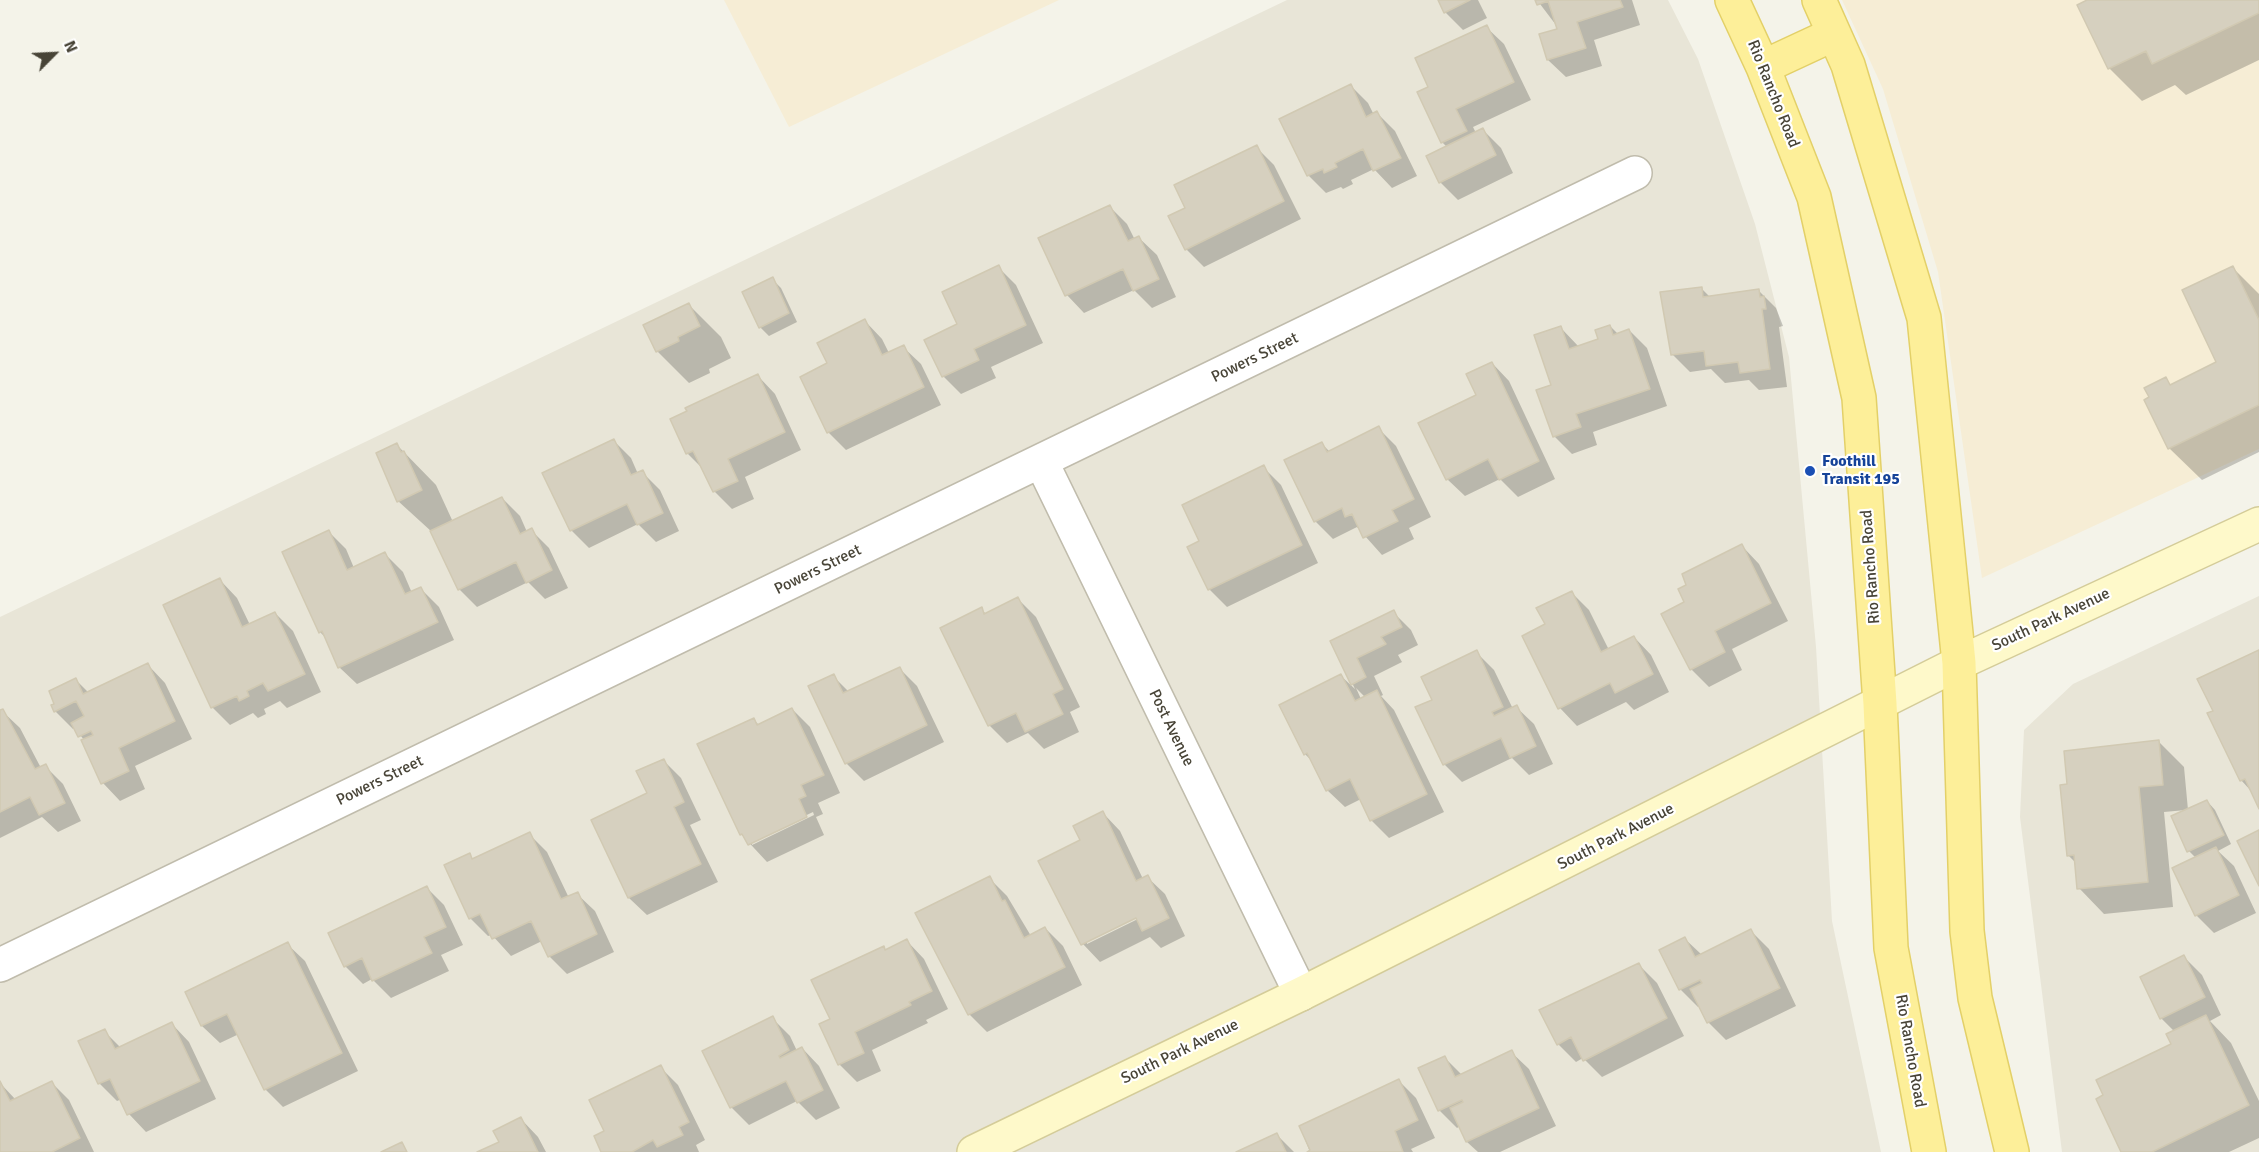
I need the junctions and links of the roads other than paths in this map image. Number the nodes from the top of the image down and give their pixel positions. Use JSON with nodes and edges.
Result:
{"nodes":[{"id":1,"x":1732,"y":0,"type":"edge"},
{"id":2,"x":1819,"y":0,"type":"edge"},
{"id":3,"x":1834,"y":34,"type":"junction"},
{"id":4,"x":1763,"y":67,"type":"junction"},
{"id":5,"x":1635,"y":174,"type":"dead end"},
{"id":6,"x":1041,"y":461,"type":"junction"},
{"id":7,"x":2259,"y":524,"type":"edge"},
{"id":8,"x":1959,"y":663,"type":"junction"},
{"id":9,"x":1880,"y":704,"type":"junction"},
{"id":10,"x":0,"y":965,"type":"edge"},
{"id":11,"x":1301,"y":994,"type":"junction"},
{"id":12,"x":974,"y":1152,"type":"edge"},
{"id":13,"x":1929,"y":1152,"type":"edge"},
{"id":14,"x":2012,"y":1152,"type":"edge"}],
"edges":[{"from":1,"to":4,"type":"main road","name":"Rio Rancho Road"},
{"from":2,"to":3,"type":"main road"},
{"from":3,"to":4,"type":"main road"},
{"from":3,"to":8,"type":"main road"},
{"from":4,"to":9,"type":"main road","name":"Rio Rancho Road"},
{"from":5,"to":6,"type":"street","name":"Powers Street"},
{"from":6,"to":10,"type":"street","name":"Powers Street"},
{"from":6,"to":11,"type":"street","name":"Post Avenue"},
{"from":7,"to":8,"type":"street","name":"South Park Avenue"},
{"from":8,"to":9,"type":"street","name":"South Park Avenue"},
{"from":8,"to":14,"type":"main road"},
{"from":9,"to":11,"type":"street","name":"South Park Avenue"},
{"from":9,"to":13,"type":"main road","name":"Rio Rancho Road"},
{"from":11,"to":12,"type":"street","name":"South Park Avenue"}]}
